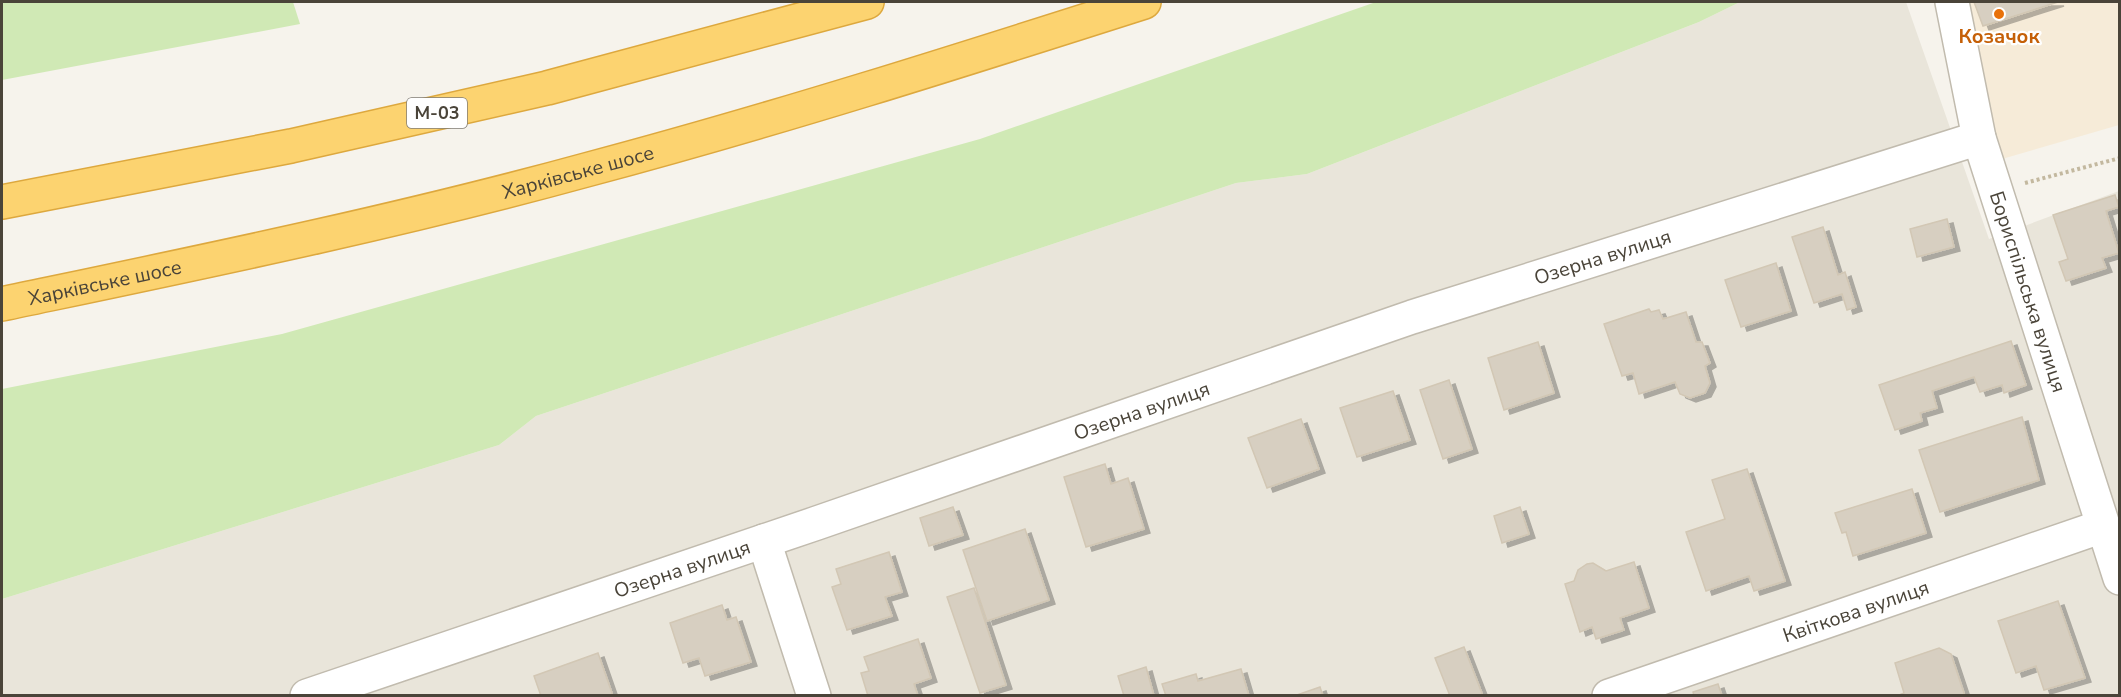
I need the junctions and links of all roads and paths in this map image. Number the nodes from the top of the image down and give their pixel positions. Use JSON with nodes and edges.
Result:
{"nodes":[{"id":1,"x":867,"y":2,"type":"edge"},
{"id":2,"x":1144,"y":2,"type":"edge"},
{"id":3,"x":1952,"y":2,"type":"edge"},
{"id":4,"x":1979,"y":138,"type":"junction"},
{"id":5,"x":2120,"y":158,"type":"edge"},
{"id":6,"x":1996,"y":191,"type":"junction"},
{"id":7,"x":2,"y":202,"type":"edge"},
{"id":8,"x":2,"y":304,"type":"edge"},
{"id":9,"x":2103,"y":526,"type":"junction"},
{"id":10,"x":764,"y":541,"type":"junction"},
{"id":11,"x":2120,"y":578,"type":"edge"},
{"id":12,"x":308,"y":696,"type":"edge"},
{"id":13,"x":814,"y":696,"type":"edge"},
{"id":14,"x":1609,"y":696,"type":"edge"}],
"edges":[{"from":1,"to":7,"type":"highway","number":"М-03"},
{"from":2,"to":8,"type":"highway","name":"Харківське шосе"},
{"from":3,"to":4,"type":"street","name":"Бориспільська вулиця"},
{"from":4,"to":6,"type":"street","name":"Бориспільська вулиця"},
{"from":4,"to":10,"type":"street","name":"Озерна вулиця"},
{"from":5,"to":6,"type":"path"},
{"from":6,"to":9,"type":"street","name":"Бориспільська вулиця"},
{"from":9,"to":11,"type":"street","name":"Бориспільська вулиця"},
{"from":9,"to":14,"type":"street","name":"Квіткова вулиця"},
{"from":10,"to":12,"type":"street","name":"Озерна вулиця"},
{"from":10,"to":13,"type":"street"}]}
